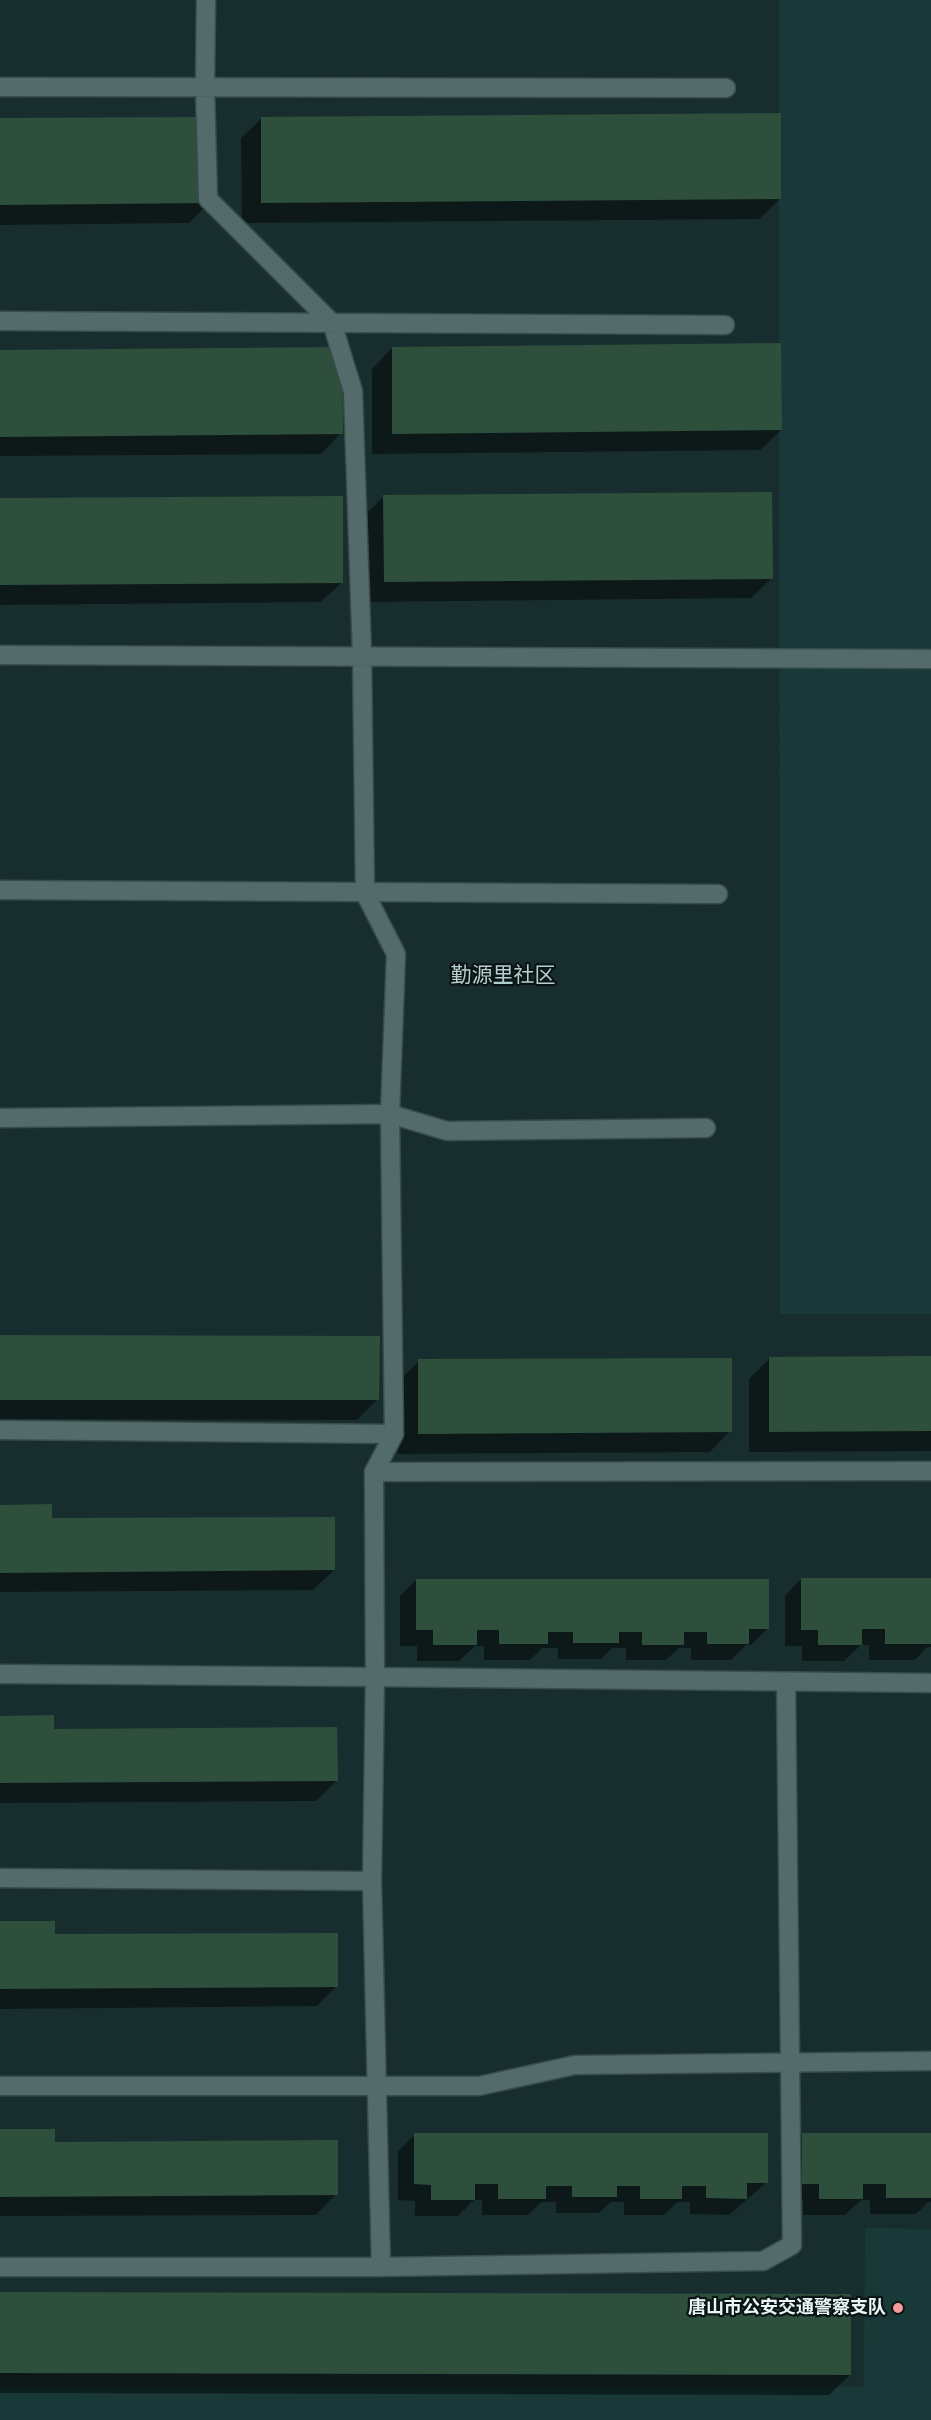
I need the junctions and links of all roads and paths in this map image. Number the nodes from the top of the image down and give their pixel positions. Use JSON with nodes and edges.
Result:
{"nodes":[{"id":1,"x":206,"y":0,"type":"edge"},
{"id":2,"x":0,"y":87,"type":"edge"},
{"id":3,"x":205,"y":87,"type":"junction"},
{"id":4,"x":726,"y":88,"type":"dead end"},
{"id":5,"x":0,"y":321,"type":"edge"},
{"id":6,"x":332,"y":323,"type":"junction"},
{"id":7,"x":725,"y":325,"type":"dead end"},
{"id":8,"x":0,"y":655,"type":"edge"},
{"id":9,"x":362,"y":655,"type":"junction"},
{"id":10,"x":931,"y":659,"type":"edge"},
{"id":11,"x":0,"y":890,"type":"edge"},
{"id":12,"x":365,"y":893,"type":"junction"},
{"id":13,"x":718,"y":894,"type":"dead end"},
{"id":14,"x":390,"y":1114,"type":"junction"},
{"id":15,"x":0,"y":1118,"type":"edge"},
{"id":16,"x":706,"y":1128,"type":"dead end"},
{"id":17,"x":0,"y":1430,"type":"edge"},
{"id":18,"x":394,"y":1434,"type":"junction"},
{"id":19,"x":931,"y":1471,"type":"edge"},
{"id":20,"x":374,"y":1472,"type":"junction"},
{"id":21,"x":0,"y":1674,"type":"edge"},
{"id":22,"x":375,"y":1677,"type":"junction"},
{"id":23,"x":786,"y":1682,"type":"junction"},
{"id":24,"x":931,"y":1683,"type":"edge"},
{"id":25,"x":0,"y":1878,"type":"edge"},
{"id":26,"x":372,"y":1881,"type":"junction"},
{"id":27,"x":931,"y":2061,"type":"edge"},
{"id":28,"x":790,"y":2062,"type":"junction"},
{"id":29,"x":0,"y":2086,"type":"edge"},
{"id":30,"x":376,"y":2086,"type":"junction"},
{"id":31,"x":0,"y":2267,"type":"edge"},
{"id":32,"x":381,"y":2267,"type":"junction"}],
"edges":[{"from":1,"to":3,"type":"street"},
{"from":2,"to":3,"type":"street"},
{"from":3,"to":4,"type":"street"},
{"from":3,"to":6,"type":"street"},
{"from":5,"to":6,"type":"street"},
{"from":6,"to":7,"type":"street"},
{"from":6,"to":9,"type":"street"},
{"from":8,"to":9,"type":"street"},
{"from":9,"to":10,"type":"street"},
{"from":9,"to":12,"type":"street"},
{"from":11,"to":12,"type":"street"},
{"from":12,"to":13,"type":"street"},
{"from":12,"to":14,"type":"street"},
{"from":14,"to":15,"type":"street"},
{"from":14,"to":16,"type":"street"},
{"from":14,"to":18,"type":"street"},
{"from":17,"to":18,"type":"street"},
{"from":18,"to":20,"type":"street"},
{"from":19,"to":20,"type":"street"},
{"from":20,"to":22,"type":"street"},
{"from":21,"to":22,"type":"street"},
{"from":22,"to":23,"type":"street"},
{"from":22,"to":26,"type":"street"},
{"from":23,"to":24,"type":"street"},
{"from":23,"to":28,"type":"street"},
{"from":25,"to":26,"type":"street"},
{"from":26,"to":30,"type":"street"},
{"from":27,"to":28,"type":"street"},
{"from":28,"to":30,"type":"street"},
{"from":28,"to":32,"type":"street"},
{"from":29,"to":30,"type":"street"},
{"from":30,"to":32,"type":"street"},
{"from":31,"to":32,"type":"street"}]}
